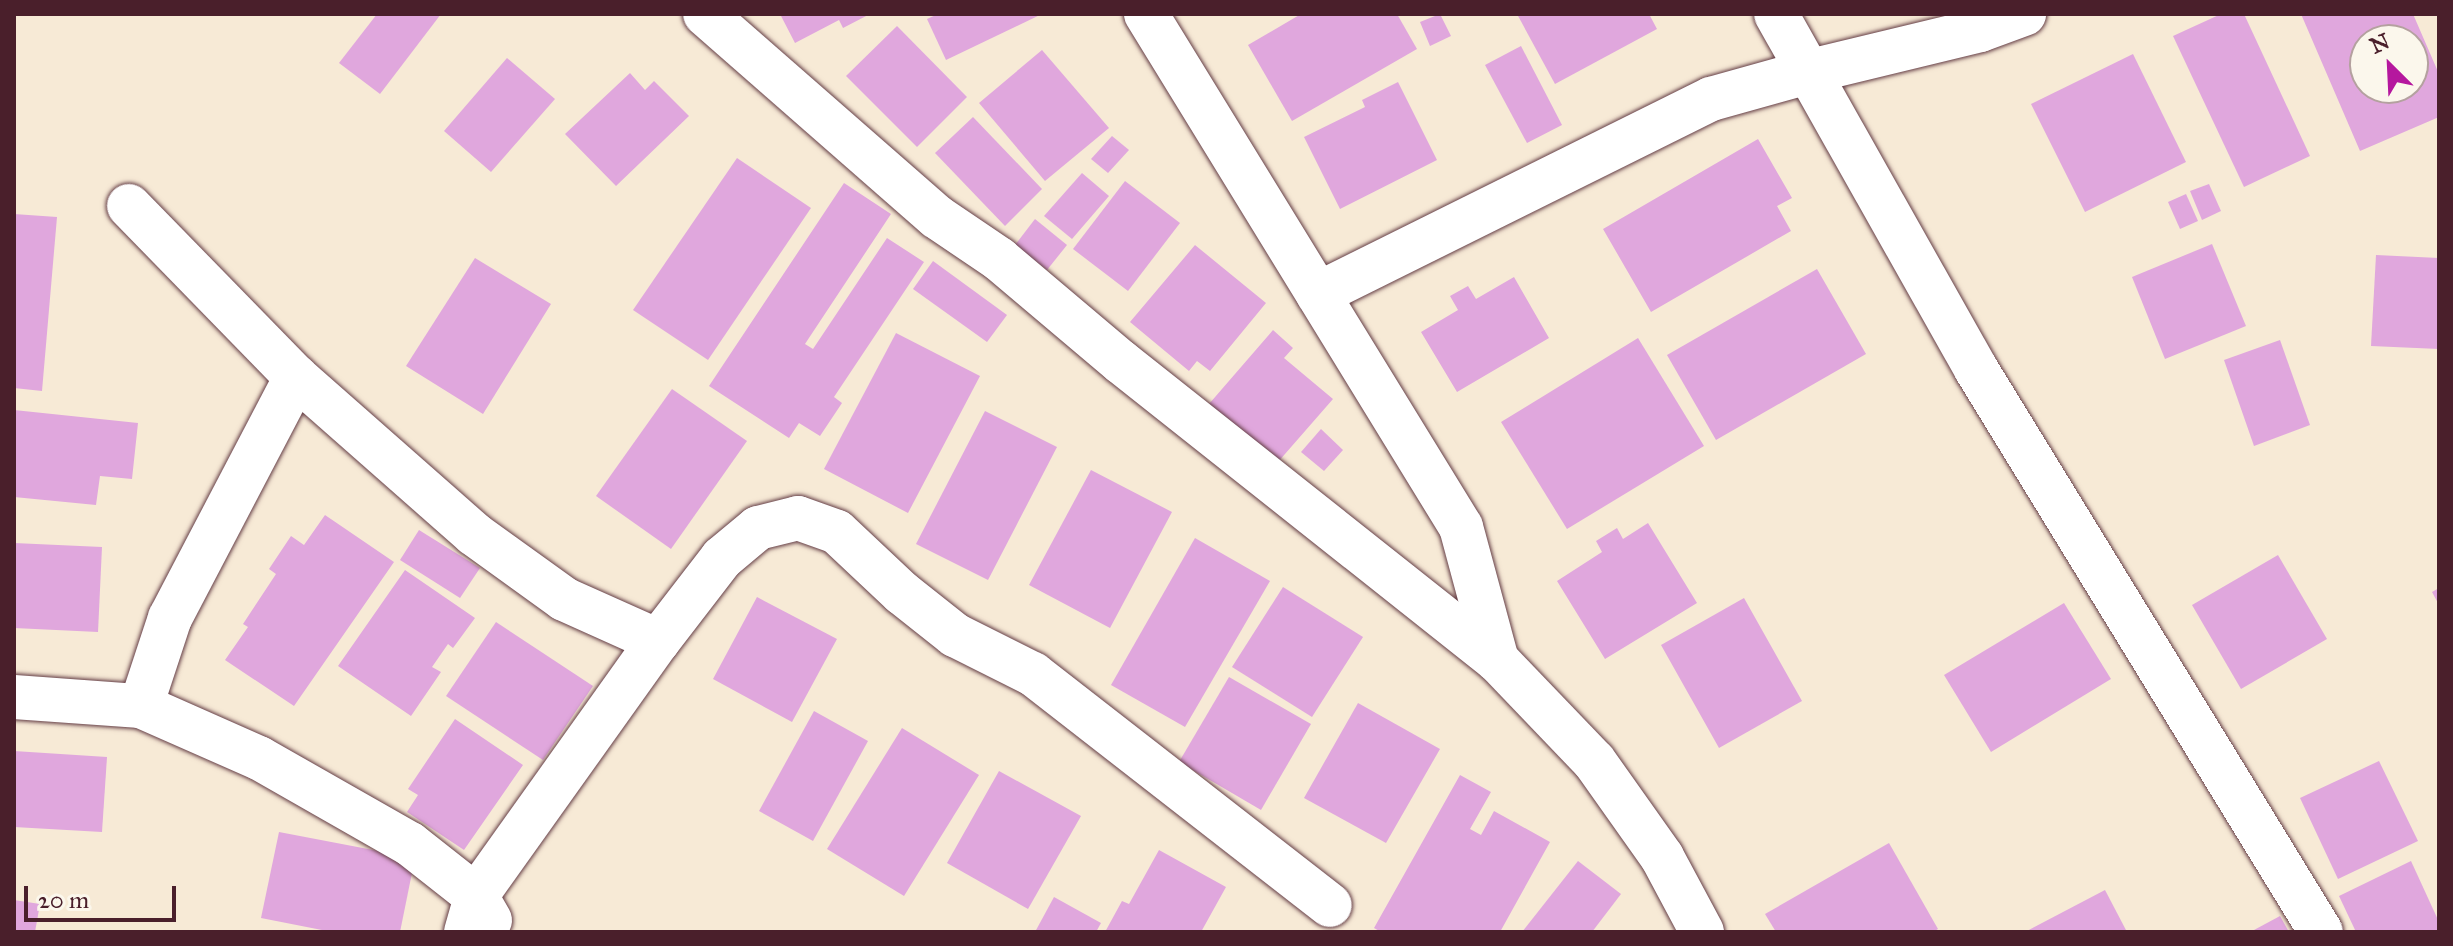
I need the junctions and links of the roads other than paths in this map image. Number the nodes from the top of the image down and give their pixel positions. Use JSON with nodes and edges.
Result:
{"nodes":[{"id":1,"x":705,"y":14,"type":"edge"},
{"id":2,"x":1146,"y":14,"type":"edge"},
{"id":3,"x":1776,"y":14,"type":"edge"},
{"id":4,"x":2024,"y":14,"type":"edge"},
{"id":5,"x":1811,"y":71,"type":"junction"},
{"id":6,"x":129,"y":206,"type":"dead end"},
{"id":7,"x":1318,"y":294,"type":"junction"},
{"id":8,"x":296,"y":377,"type":"junction"},
{"id":9,"x":658,"y":641,"type":"junction"},
{"id":10,"x":1497,"y":660,"type":"junction"},
{"id":11,"x":14,"y":697,"type":"edge"},
{"id":12,"x":141,"y":706,"type":"junction"},
{"id":13,"x":1330,"y":905,"type":"dead end"},
{"id":14,"x":480,"y":920,"type":"edge"},
{"id":15,"x":1702,"y":932,"type":"edge"},
{"id":16,"x":2321,"y":932,"type":"edge"}],
"edges":[{"from":1,"to":10,"type":"street"},
{"from":2,"to":7,"type":"street"},
{"from":3,"to":5,"type":"street"},
{"from":4,"to":5,"type":"street"},
{"from":5,"to":7,"type":"street"},
{"from":5,"to":16,"type":"street"},
{"from":6,"to":8,"type":"street"},
{"from":7,"to":10,"type":"street"},
{"from":8,"to":9,"type":"street"},
{"from":8,"to":12,"type":"street"},
{"from":9,"to":13,"type":"street"},
{"from":9,"to":14,"type":"street"},
{"from":10,"to":15,"type":"street"},
{"from":11,"to":12,"type":"street"},
{"from":12,"to":14,"type":"street"}]}
